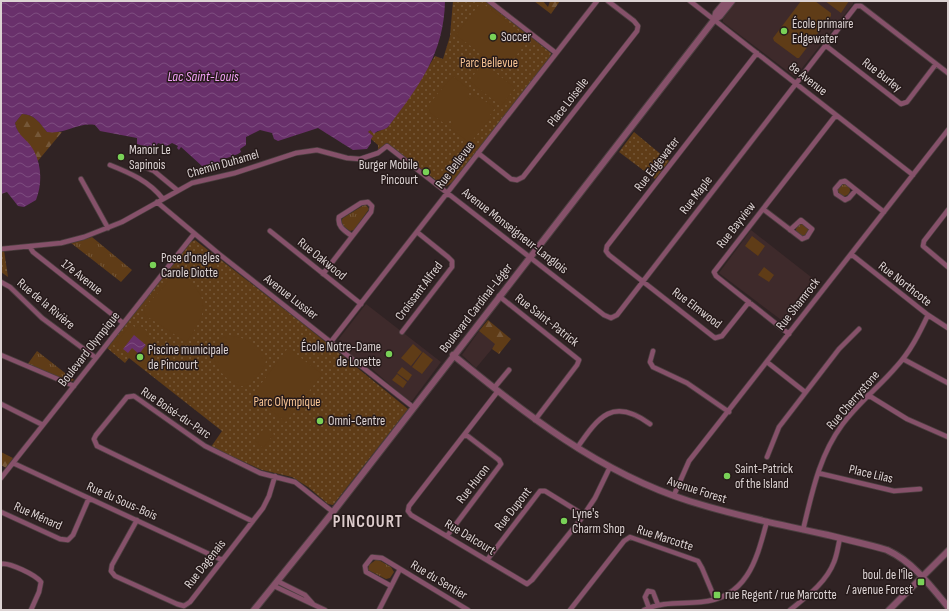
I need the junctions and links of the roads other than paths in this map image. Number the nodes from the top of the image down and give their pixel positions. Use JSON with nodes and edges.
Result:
{"nodes":[{"id":1,"x":489,"y":1,"type":"edge"},
{"id":2,"x":597,"y":1,"type":"edge"},
{"id":3,"x":608,"y":1,"type":"edge"},
{"id":4,"x":690,"y":1,"type":"edge"},
{"id":5,"x":726,"y":1,"type":"edge"},
{"id":6,"x":732,"y":1,"type":"edge"},
{"id":7,"x":714,"y":20,"type":"junction"},
{"id":8,"x":826,"y":45,"type":"junction"},
{"id":9,"x":556,"y":53,"type":"junction"},
{"id":10,"x":757,"y":53,"type":"junction"},
{"id":11,"x":936,"y":64,"type":"junction"},
{"id":12,"x":948,"y":73,"type":"edge"},
{"id":13,"x":796,"y":84,"type":"junction"},
{"id":14,"x":836,"y":115,"type":"junction"},
{"id":15,"x":947,"y":133,"type":"edge"},
{"id":16,"x":387,"y":146,"type":"joint"},
{"id":17,"x":478,"y":153,"type":"junction"},
{"id":18,"x":110,"y":165,"type":"dead end"},
{"id":19,"x":144,"y":167,"type":"dead end"},
{"id":20,"x":913,"y":175,"type":"junction"},
{"id":21,"x":81,"y":178,"type":"dead end"},
{"id":22,"x":177,"y":190,"type":"junction"},
{"id":23,"x":856,"y":190,"type":"junction"},
{"id":24,"x":447,"y":194,"type":"junction"},
{"id":25,"x":162,"y":199,"type":"junction"},
{"id":26,"x":157,"y":202,"type":"junction"},
{"id":27,"x":763,"y":209,"type":"junction"},
{"id":28,"x":948,"y":210,"type":"edge"},
{"id":29,"x":884,"y":212,"type":"junction"},
{"id":30,"x":108,"y":228,"type":"junction"},
{"id":31,"x":790,"y":230,"type":"junction"},
{"id":32,"x":270,"y":231,"type":"dead end"},
{"id":33,"x":417,"y":232,"type":"junction"},
{"id":34,"x":194,"y":234,"type":"junction"},
{"id":35,"x":352,"y":236,"type":"junction"},
{"id":36,"x":30,"y":246,"type":"junction"},
{"id":37,"x":1,"y":249,"type":"edge"},
{"id":38,"x":851,"y":254,"type":"junction"},
{"id":39,"x":530,"y":257,"type":"junction"},
{"id":40,"x":948,"y":267,"type":"edge"},
{"id":41,"x":323,"y":274,"type":"junction"},
{"id":42,"x":643,"y":281,"type":"junction"},
{"id":43,"x":1,"y":282,"type":"edge"},
{"id":44,"x":499,"y":296,"type":"junction"},
{"id":45,"x":749,"y":302,"type":"junction"},
{"id":46,"x":361,"y":304,"type":"junction"},
{"id":47,"x":928,"y":315,"type":"junction"},
{"id":48,"x":611,"y":318,"type":"joint"},
{"id":49,"x":123,"y":324,"type":"junction"},
{"id":50,"x":948,"y":328,"type":"edge"},
{"id":51,"x":859,"y":329,"type":"dead end"},
{"id":52,"x":402,"y":332,"type":"dead end"},
{"id":53,"x":790,"y":334,"type":"junction"},
{"id":54,"x":330,"y":343,"type":"junction"},
{"id":55,"x":653,"y":352,"type":"dead end"},
{"id":56,"x":1,"y":355,"type":"edge"},
{"id":57,"x":453,"y":355,"type":"junction"},
{"id":58,"x":96,"y":358,"type":"junction"},
{"id":59,"x":903,"y":359,"type":"junction"},
{"id":60,"x":767,"y":362,"type":"junction"},
{"id":61,"x":509,"y":370,"type":"dead end"},
{"id":62,"x":948,"y":383,"type":"edge"},
{"id":63,"x":74,"y":386,"type":"junction"},
{"id":64,"x":496,"y":390,"type":"junction"},
{"id":65,"x":805,"y":392,"type":"junction"},
{"id":66,"x":868,"y":395,"type":"junction"},
{"id":67,"x":1,"y":404,"type":"edge"},
{"id":68,"x":413,"y":407,"type":"junction"},
{"id":69,"x":729,"y":412,"type":"junction"},
{"id":70,"x":535,"y":420,"type":"junction"},
{"id":71,"x":650,"y":424,"type":"dead end"},
{"id":72,"x":43,"y":425,"type":"junction"},
{"id":73,"x":465,"y":434,"type":"junction"},
{"id":74,"x":948,"y":437,"type":"edge"},
{"id":75,"x":577,"y":448,"type":"junction"},
{"id":76,"x":767,"y":457,"type":"dead end"},
{"id":77,"x":12,"y":463,"type":"junction"},
{"id":78,"x":610,"y":467,"type":"junction"},
{"id":79,"x":818,"y":473,"type":"junction"},
{"id":80,"x":275,"y":476,"type":"junction"},
{"id":81,"x":1,"y":478,"type":"edge"},
{"id":82,"x":920,"y":489,"type":"dead end"},
{"id":83,"x":674,"y":495,"type":"junction"},
{"id":84,"x":89,"y":498,"type":"junction"},
{"id":85,"x":1,"y":512,"type":"edge"},
{"id":86,"x":333,"y":512,"type":"junction"},
{"id":87,"x":584,"y":514,"type":"junction"},
{"id":88,"x":137,"y":520,"type":"junction"},
{"id":89,"x":252,"y":521,"type":"junction"},
{"id":90,"x":767,"y":521,"type":"junction"},
{"id":91,"x":803,"y":530,"type":"junction"},
{"id":92,"x":447,"y":536,"type":"junction"},
{"id":93,"x":840,"y":538,"type":"junction"},
{"id":94,"x":948,"y":551,"type":"edge"},
{"id":95,"x":222,"y":560,"type":"junction"},
{"id":96,"x":487,"y":560,"type":"junction"},
{"id":97,"x":1,"y":564,"type":"edge"},
{"id":98,"x":400,"y":569,"type":"junction"},
{"id":99,"x":923,"y":577,"type":"junction"},
{"id":100,"x":275,"y":583,"type":"junction"},
{"id":101,"x":391,"y":586,"type":"junction"},
{"id":102,"x":715,"y":599,"type":"junction"},
{"id":103,"x":658,"y":605,"type":"junction"},
{"id":104,"x":948,"y":607,"type":"edge"},
{"id":105,"x":649,"y":608,"type":"junction"},
{"id":106,"x":31,"y":610,"type":"edge"},
{"id":107,"x":254,"y":610,"type":"edge"},
{"id":108,"x":325,"y":610,"type":"edge"},
{"id":109,"x":379,"y":610,"type":"edge"},
{"id":110,"x":468,"y":610,"type":"edge"},
{"id":111,"x":570,"y":610,"type":"edge"},
{"id":112,"x":644,"y":610,"type":"edge"},
{"id":113,"x":790,"y":610,"type":"edge"},
{"id":114,"x":889,"y":610,"type":"edge"}],
"edges":[{"from":1,"to":9,"type":"street"},
{"from":2,"to":9,"type":"street","name":"Rue Bellevue"},
{"from":3,"to":17,"type":"street","name":"Place Loiselle"},
{"from":4,"to":7,"type":"street","name":"8e Avenue"},
{"from":5,"to":7,"type":"street","name":"Boulevard Cardinal-Léger"},
{"from":6,"to":7,"type":"street","name":"Boulevard Cardinal-Léger"},
{"from":7,"to":10,"type":"street","name":"8e Avenue"},
{"from":7,"to":39,"type":"street","name":"Boulevard Cardinal-Léger"},
{"from":8,"to":11,"type":"street","name":"Rue Maple"},
{"from":8,"to":11,"type":"street","name":"Rue Burley"},
{"from":8,"to":13,"type":"street","name":"Rue Maple"},
{"from":9,"to":17,"type":"street","name":"Rue Bellevue"},
{"from":10,"to":13,"type":"street","name":"8e Avenue"},
{"from":10,"to":42,"type":"street","name":"Rue Edgewater"},
{"from":11,"to":12,"type":"street"},
{"from":13,"to":14,"type":"street","name":"8e Avenue"},
{"from":13,"to":42,"type":"street","name":"Rue Maple"},
{"from":14,"to":20,"type":"street","name":"8e Avenue"},
{"from":14,"to":27,"type":"street","name":"Rue Bayview"},
{"from":15,"to":20,"type":"street","name":"Rue Shamrock"},
{"from":16,"to":22,"type":"street","name":"Chemin Duhamel"},
{"from":16,"to":24,"type":"street","name":"Avenue Monseigneur-Langlois"},
{"from":17,"to":24,"type":"street","name":"Rue Bellevue"},
{"from":18,"to":25,"type":"street"},
{"from":19,"to":22,"type":"street"},
{"from":20,"to":29,"type":"street","name":"Rue Shamrock"},
{"from":21,"to":30,"type":"street"},
{"from":22,"to":25,"type":"street","name":"Chemin Duhamel"},
{"from":23,"to":23,"type":"street"},
{"from":23,"to":29,"type":"street"},
{"from":24,"to":33,"type":"street","name":"Rue Bellevue"},
{"from":24,"to":39,"type":"street","name":"Avenue Monseigneur-Langlois"},
{"from":25,"to":26,"type":"street","name":"Chemin Duhamel"},
{"from":26,"to":30,"type":"street","name":"Chemin Duhamel"},
{"from":26,"to":34,"type":"street","name":"Avenue Lussier"},
{"from":27,"to":31,"type":"street"},
{"from":27,"to":45,"type":"street","name":"Rue Bayview"},
{"from":28,"to":40,"type":"street"},
{"from":29,"to":38,"type":"street","name":"Rue Shamrock"},
{"from":30,"to":36,"type":"street","name":"Chemin Duhamel"},
{"from":31,"to":31,"type":"street"},
{"from":32,"to":41,"type":"street","name":"Rue Oakwood"},
{"from":33,"to":46,"type":"street","name":"Rue Bellevue"},
{"from":33,"to":52,"type":"street","name":"Croissant Alfred"},
{"from":34,"to":49,"type":"street","name":"Boulevard Olympique"},
{"from":34,"to":54,"type":"street","name":"Avenue Lussier"},
{"from":35,"to":35,"type":"street"},
{"from":35,"to":41,"type":"street"},
{"from":36,"to":37,"type":"street","name":"Chemin Duhamel"},
{"from":36,"to":49,"type":"street","name":"17e Avenue"},
{"from":38,"to":47,"type":"street","name":"Rue Northcote"},
{"from":38,"to":53,"type":"street","name":"Rue Shamrock"},
{"from":39,"to":44,"type":"street","name":"Boulevard Cardinal-Léger"},
{"from":39,"to":48,"type":"street","name":"Avenue Monseigneur-Langlois"},
{"from":41,"to":46,"type":"street","name":"Rue Oakwood"},
{"from":42,"to":45,"type":"street","name":"Rue Elmwood"},
{"from":42,"to":48,"type":"street","name":"Rue Maple"},
{"from":43,"to":58,"type":"street","name":"Rue de la Rivière"},
{"from":44,"to":57,"type":"street","name":"Boulevard Cardinal-Léger"},
{"from":44,"to":70,"type":"street","name":"Rue Saint-Patrick"},
{"from":45,"to":53,"type":"street","name":"Rue Bayview"},
{"from":46,"to":54,"type":"street","name":"Rue Bellevue"},
{"from":47,"to":50,"type":"street","name":"Rue Northcote"},
{"from":47,"to":59,"type":"street","name":"Rue Cherrystone"},
{"from":49,"to":58,"type":"street","name":"Boulevard Olympique"},
{"from":51,"to":65,"type":"street"},
{"from":53,"to":60,"type":"street","name":"Rue Shamrock"},
{"from":54,"to":68,"type":"street","name":"Avenue Lussier"},
{"from":55,"to":69,"type":"street"},
{"from":56,"to":63,"type":"street"},
{"from":57,"to":64,"type":"street","name":"Avenue Forest"},
{"from":57,"to":68,"type":"street","name":"Boulevard Cardinal-Léger"},
{"from":58,"to":63,"type":"street","name":"Boulevard Olympique"},
{"from":59,"to":62,"type":"street"},
{"from":59,"to":66,"type":"street","name":"Rue Cherrystone"},
{"from":60,"to":65,"type":"street"},
{"from":60,"to":69,"type":"street","name":"Rue Shamrock"},
{"from":61,"to":64,"type":"street","name":"Rue Dalcourt"},
{"from":63,"to":72,"type":"street","name":"Boulevard Olympique"},
{"from":64,"to":70,"type":"street","name":"Avenue Forest"},
{"from":64,"to":73,"type":"street","name":"Rue Dalcourt"},
{"from":65,"to":76,"type":"street"},
{"from":66,"to":74,"type":"street"},
{"from":66,"to":79,"type":"street","name":"Rue Cherrystone"},
{"from":67,"to":72,"type":"street"},
{"from":68,"to":86,"type":"street","name":"Boulevard Cardinal-Léger"},
{"from":69,"to":83,"type":"street","name":"Rue Shamrock"},
{"from":70,"to":75,"type":"street","name":"Avenue Forest"},
{"from":71,"to":75,"type":"street"},
{"from":72,"to":77,"type":"street","name":"Boulevard Olympique"},
{"from":73,"to":92,"type":"street","name":"Rue Huron"},
{"from":73,"to":92,"type":"street","name":"Rue Dalcourt"},
{"from":75,"to":78,"type":"street","name":"Avenue Forest"},
{"from":77,"to":81,"type":"street","name":"Boulevard Olympique"},
{"from":77,"to":84,"type":"street","name":"Rue du Sous-Bois"},
{"from":78,"to":83,"type":"street","name":"Avenue Forest"},
{"from":78,"to":87,"type":"street","name":"Rue Dalcourt"},
{"from":79,"to":82,"type":"street","name":"Place Lilas"},
{"from":79,"to":91,"type":"street","name":"Rue Cherrystone"},
{"from":80,"to":86,"type":"street","name":"Rue Boisé-du-Parc"},
{"from":80,"to":89,"type":"street","name":"Rue Dagenais"},
{"from":80,"to":89,"type":"street","name":"Rue Boisé-du-Parc"},
{"from":83,"to":90,"type":"street","name":"Avenue Forest"},
{"from":84,"to":85,"type":"street","name":"Rue Ménard"},
{"from":84,"to":88,"type":"street","name":"Rue du Sous-Bois"},
{"from":86,"to":100,"type":"street","name":"Boulevard Cardinal-Léger"},
{"from":87,"to":96,"type":"street","name":"Rue Dupont"},
{"from":87,"to":96,"type":"street","name":"Rue Dalcourt"},
{"from":88,"to":95,"type":"street","name":"Rue du Sous-Bois"},
{"from":88,"to":95,"type":"street","name":"Rue Dagenais"},
{"from":89,"to":95,"type":"street","name":"Rue Dagenais"},
{"from":90,"to":91,"type":"street","name":"Avenue Forest"},
{"from":90,"to":102,"type":"street"},
{"from":91,"to":93,"type":"street","name":"Avenue Forest"},
{"from":92,"to":96,"type":"street","name":"Rue Dalcourt"},
{"from":93,"to":99,"type":"street","name":"Avenue Forest"},
{"from":93,"to":113,"type":"street"},
{"from":94,"to":99,"type":"street"},
{"from":97,"to":106,"type":"street"},
{"from":98,"to":101,"type":"street","name":"Rue du Sentier"},
{"from":98,"to":101,"type":"street","name":"Rue du Sentier"},
{"from":98,"to":110,"type":"street","name":"Rue du Sentier"},
{"from":99,"to":104,"type":"street","name":"Avenue Forest"},
{"from":99,"to":114,"type":"street"},
{"from":100,"to":107,"type":"street","name":"Boulevard Cardinal-Léger"},
{"from":100,"to":108,"type":"street"},
{"from":101,"to":109,"type":"street","name":"Rue du Sentier"},
{"from":102,"to":103,"type":"street"},
{"from":102,"to":111,"type":"street","name":"Rue Marcotte"},
{"from":103,"to":105,"type":"street"},
{"from":103,"to":105,"type":"street"},
{"from":105,"to":112,"type":"street"}]}
